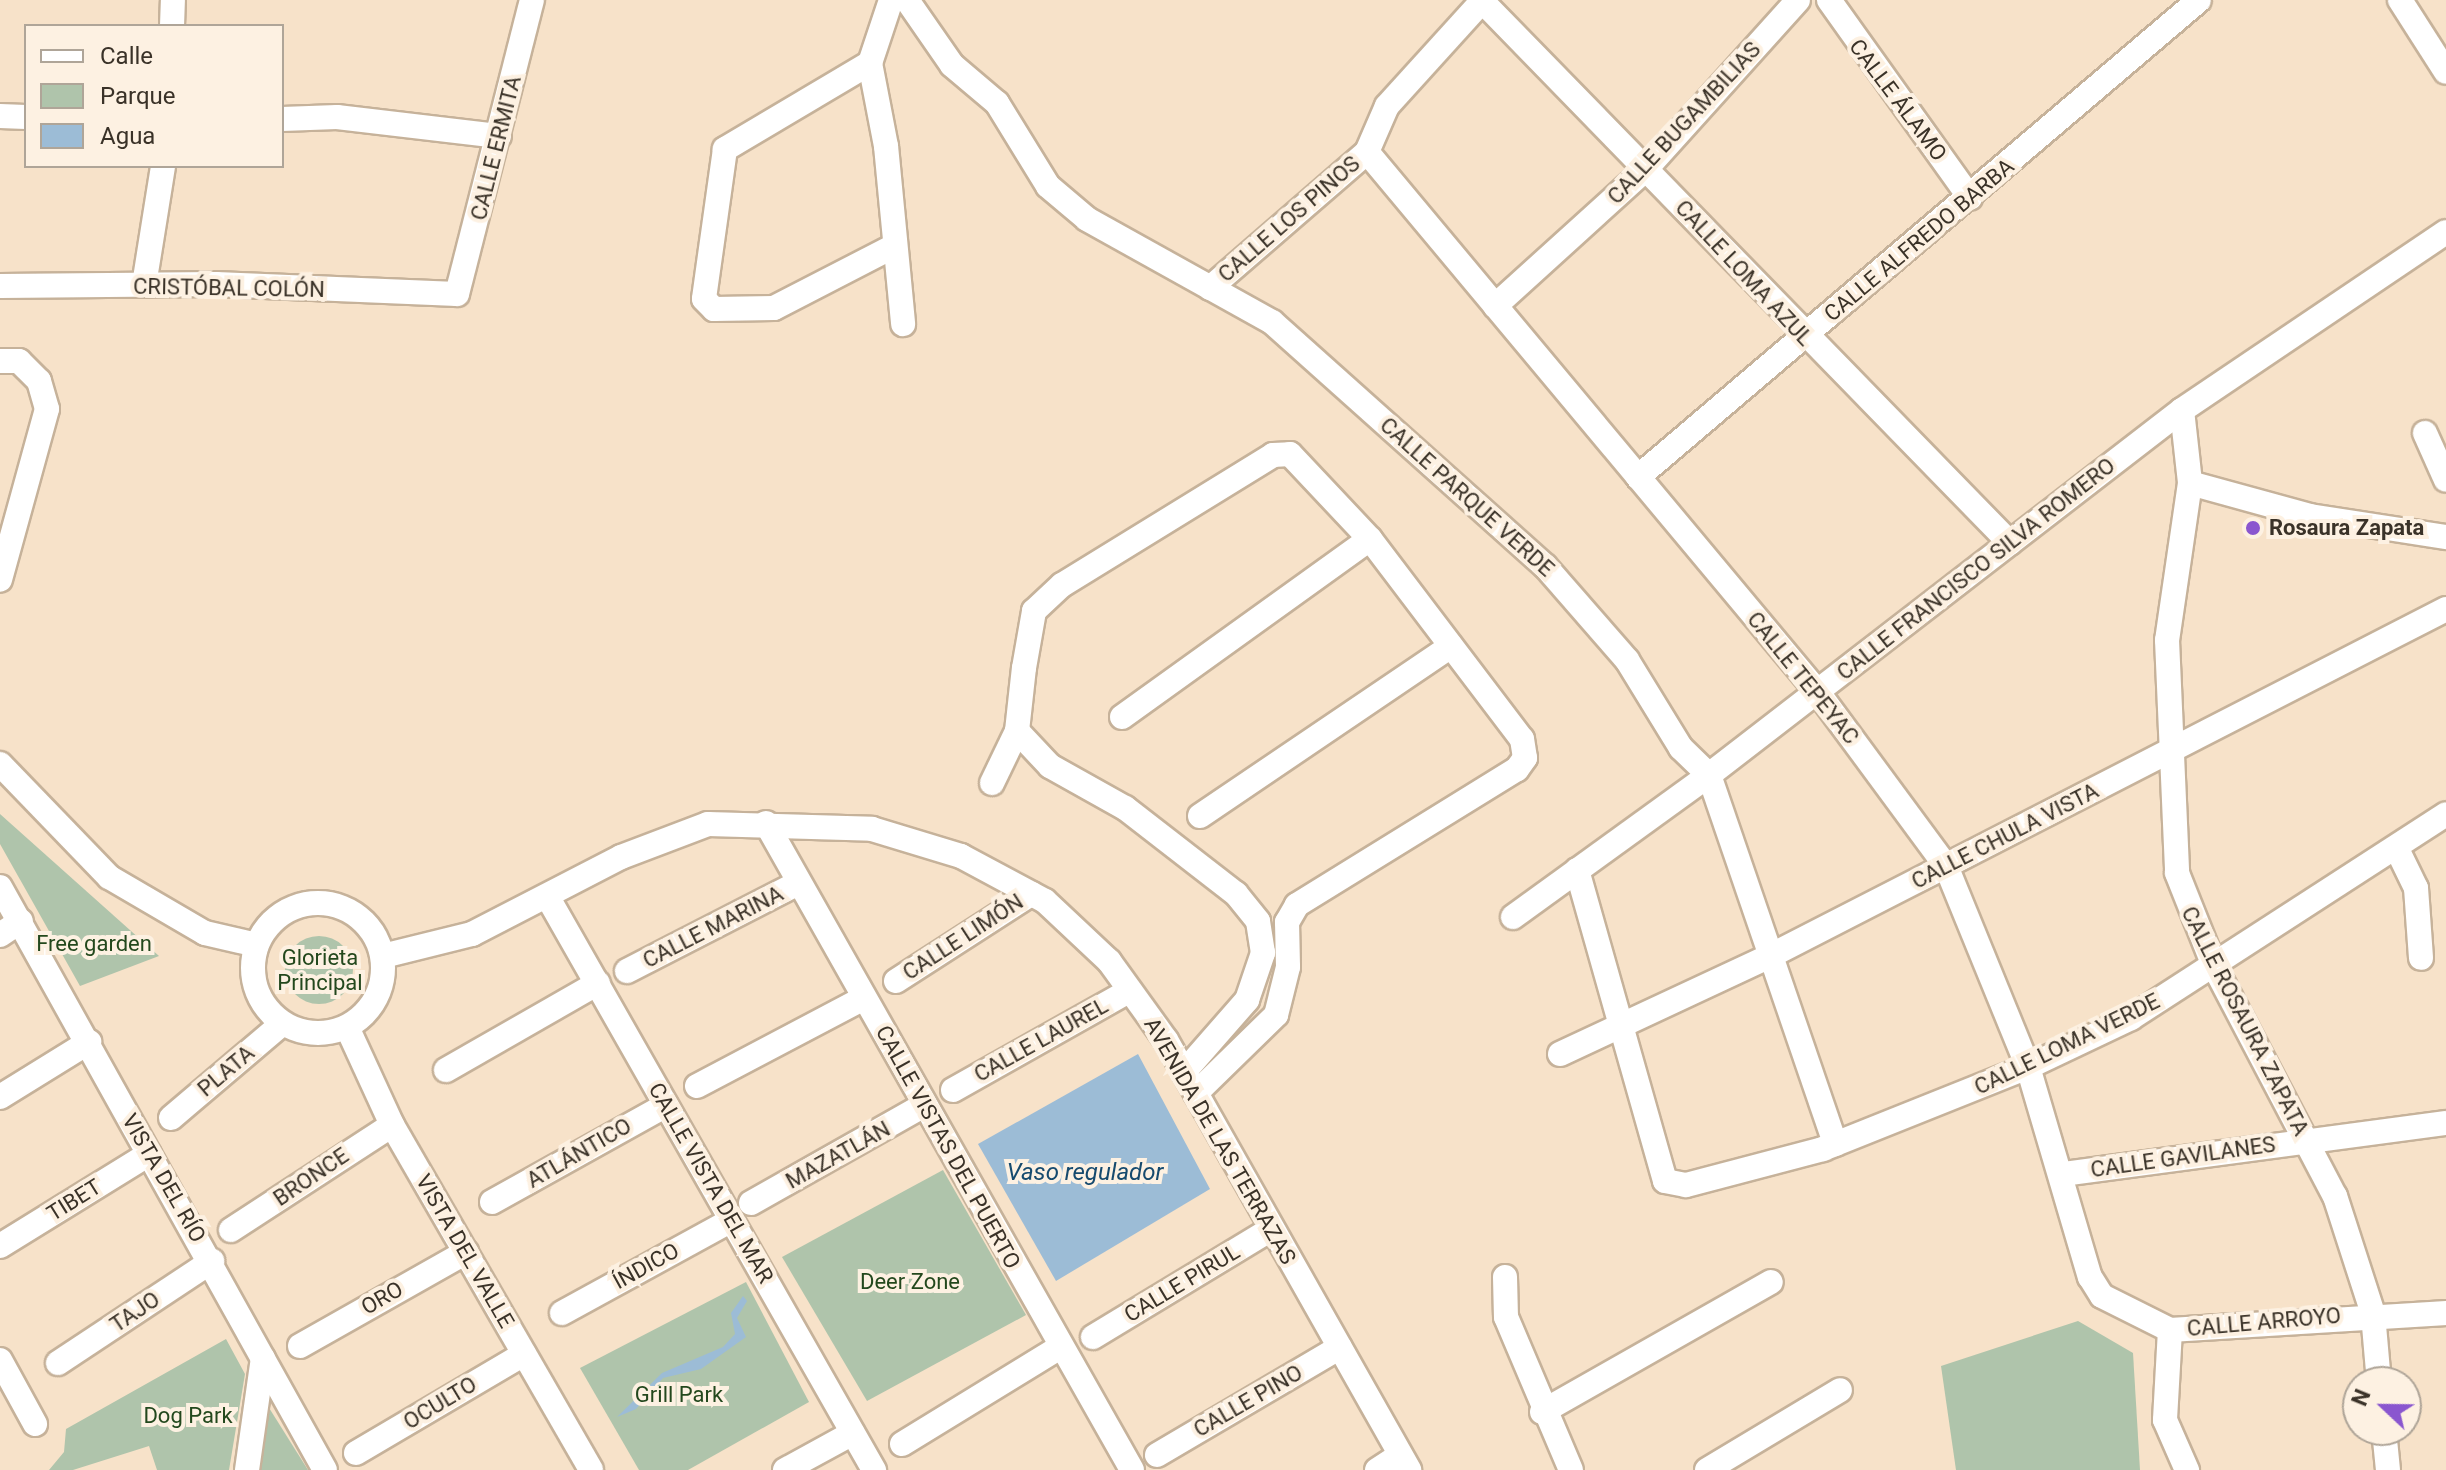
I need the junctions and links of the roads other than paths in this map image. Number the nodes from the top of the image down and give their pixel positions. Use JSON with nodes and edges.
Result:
{"nodes":[{"id":1,"x":173,"y":0,"type":"edge"},
{"id":2,"x":532,"y":0,"type":"edge"},
{"id":3,"x":891,"y":0,"type":"edge"},
{"id":4,"x":907,"y":0,"type":"edge"},
{"id":5,"x":1482,"y":0,"type":"edge"},
{"id":6,"x":1798,"y":0,"type":"edge"},
{"id":7,"x":1829,"y":0,"type":"edge"},
{"id":8,"x":2199,"y":0,"type":"edge"},
{"id":9,"x":2400,"y":0,"type":"edge"},
{"id":10,"x":172,"y":24,"type":"edge"},
{"id":11,"x":870,"y":63,"type":"junction"},
{"id":12,"x":2446,"y":72,"type":"edge"},
{"id":13,"x":0,"y":116,"type":"edge"},
{"id":14,"x":24,"y":117,"type":"edge"},
{"id":15,"x":284,"y":119,"type":"edge"},
{"id":16,"x":499,"y":136,"type":"junction"},
{"id":17,"x":1367,"y":152,"type":"junction"},
{"id":18,"x":163,"y":168,"type":"edge"},
{"id":19,"x":1646,"y":169,"type":"junction"},
{"id":20,"x":1970,"y":198,"type":"junction"},
{"id":21,"x":2446,"y":232,"type":"edge"},
{"id":22,"x":894,"y":246,"type":"junction"},
{"id":23,"x":144,"y":285,"type":"junction"},
{"id":24,"x":0,"y":286,"type":"edge"},
{"id":25,"x":1210,"y":288,"type":"junction"},
{"id":26,"x":457,"y":294,"type":"joint"},
{"id":27,"x":1495,"y":306,"type":"junction"},
{"id":28,"x":903,"y":324,"type":"dead end"},
{"id":29,"x":1803,"y":337,"type":"junction"},
{"id":30,"x":10,"y":361,"type":"edge"},
{"id":31,"x":2182,"y":410,"type":"junction"},
{"id":32,"x":2425,"y":433,"type":"dead end"},
{"id":33,"x":1638,"y":477,"type":"junction"},
{"id":34,"x":2446,"y":480,"type":"edge"},
{"id":35,"x":2190,"y":483,"type":"junction"},
{"id":36,"x":25,"y":490,"type":"junction"},
{"id":37,"x":0,"y":491,"type":"edge"},
{"id":38,"x":2446,"y":537,"type":"edge"},
{"id":39,"x":1370,"y":539,"type":"junction"},
{"id":40,"x":2010,"y":543,"type":"junction"},
{"id":41,"x":0,"y":580,"type":"edge"},
{"id":42,"x":2446,"y":609,"type":"edge"},
{"id":43,"x":1451,"y":646,"type":"junction"},
{"id":44,"x":1817,"y":691,"type":"junction"},
{"id":45,"x":1122,"y":717,"type":"dead end"},
{"id":46,"x":1017,"y":731,"type":"junction"},
{"id":47,"x":2170,"y":751,"type":"junction"},
{"id":48,"x":0,"y":764,"type":"edge"},
{"id":49,"x":1709,"y":775,"type":"junction"},
{"id":50,"x":992,"y":783,"type":"dead end"},
{"id":51,"x":2446,"y":814,"type":"edge"},
{"id":52,"x":1200,"y":816,"type":"dead end"},
{"id":53,"x":766,"y":823,"type":"junction"},
{"id":54,"x":2397,"y":849,"type":"junction"},
{"id":55,"x":1946,"y":866,"type":"junction"},
{"id":56,"x":1577,"y":870,"type":"junction"},
{"id":57,"x":798,"y":883,"type":"junction"},
{"id":58,"x":0,"y":887,"type":"edge"},
{"id":59,"x":1031,"y":894,"type":"junction"},
{"id":60,"x":547,"y":896,"type":"junction"},
{"id":61,"x":1513,"y":917,"type":"dead end"},
{"id":62,"x":21,"y":921,"type":"junction"},
{"id":63,"x":0,"y":935,"type":"edge"},
{"id":64,"x":257,"y":945,"type":"junction"},
{"id":65,"x":383,"y":956,"type":"junction"},
{"id":66,"x":1770,"y":956,"type":"junction"},
{"id":67,"x":2421,"y":958,"type":"dead end"},
{"id":68,"x":2214,"y":966,"type":"junction"},
{"id":69,"x":627,"y":971,"type":"dead end"},
{"id":70,"x":896,"y":981,"type":"dead end"},
{"id":71,"x":598,"y":983,"type":"junction"},
{"id":72,"x":1129,"y":991,"type":"junction"},
{"id":73,"x":864,"y":998,"type":"junction"},
{"id":74,"x":282,"y":1024,"type":"junction"},
{"id":75,"x":1620,"y":1026,"type":"junction"},
{"id":76,"x":347,"y":1027,"type":"junction"},
{"id":77,"x":89,"y":1042,"type":"junction"},
{"id":78,"x":1560,"y":1054,"type":"dead end"},
{"id":79,"x":2028,"y":1067,"type":"junction"},
{"id":80,"x":446,"y":1070,"type":"dead end"},
{"id":81,"x":1190,"y":1082,"type":"junction"},
{"id":82,"x":697,"y":1086,"type":"dead end"},
{"id":83,"x":953,"y":1090,"type":"dead end"},
{"id":84,"x":0,"y":1097,"type":"edge"},
{"id":85,"x":666,"y":1105,"type":"junction"},
{"id":86,"x":924,"y":1105,"type":"junction"},
{"id":87,"x":171,"y":1118,"type":"dead end"},
{"id":88,"x":2446,"y":1123,"type":"edge"},
{"id":89,"x":392,"y":1125,"type":"junction"},
{"id":90,"x":2305,"y":1139,"type":"junction"},
{"id":91,"x":1835,"y":1144,"type":"junction"},
{"id":92,"x":149,"y":1154,"type":"junction"},
{"id":93,"x":2063,"y":1174,"type":"junction"},
{"id":94,"x":492,"y":1202,"type":"dead end"},
{"id":95,"x":751,"y":1203,"type":"dead end"},
{"id":96,"x":732,"y":1220,"type":"junction"},
{"id":97,"x":1271,"y":1229,"type":"junction"},
{"id":98,"x":231,"y":1230,"type":"dead end"},
{"id":99,"x":0,"y":1246,"type":"edge"},
{"id":100,"x":466,"y":1252,"type":"junction"},
{"id":101,"x":212,"y":1261,"type":"junction"},
{"id":102,"x":1505,"y":1277,"type":"dead end"},
{"id":103,"x":1771,"y":1282,"type":"dead end"},
{"id":104,"x":2094,"y":1287,"type":"joint"},
{"id":105,"x":562,"y":1313,"type":"dead end"},
{"id":106,"x":2446,"y":1313,"type":"edge"},
{"id":107,"x":2373,"y":1314,"type":"junction"},
{"id":108,"x":2170,"y":1330,"type":"junction"},
{"id":109,"x":1093,"y":1337,"type":"dead end"},
{"id":110,"x":300,"y":1346,"type":"dead end"},
{"id":111,"x":1060,"y":1347,"type":"junction"},
{"id":112,"x":1340,"y":1347,"type":"junction"},
{"id":113,"x":524,"y":1354,"type":"junction"},
{"id":114,"x":263,"y":1358,"type":"junction"},
{"id":115,"x":58,"y":1363,"type":"dead end"},
{"id":116,"x":2378,"y":1366,"type":"edge"},
{"id":117,"x":4,"y":1376,"type":"edge"},
{"id":118,"x":1840,"y":1390,"type":"dead end"},
{"id":119,"x":1542,"y":1412,"type":"junction"},
{"id":120,"x":35,"y":1424,"type":"dead end"},
{"id":121,"x":853,"y":1433,"type":"junction"},
{"id":122,"x":902,"y":1444,"type":"dead end"},
{"id":123,"x":2386,"y":1446,"type":"edge"},
{"id":124,"x":356,"y":1453,"type":"dead end"},
{"id":125,"x":1157,"y":1455,"type":"dead end"},
{"id":126,"x":1405,"y":1463,"type":"edge"},
{"id":127,"x":1124,"y":1467,"type":"edge"},
{"id":128,"x":590,"y":1469,"type":"edge"},
{"id":129,"x":247,"y":1470,"type":"edge"},
{"id":130,"x":325,"y":1470,"type":"edge"},
{"id":131,"x":785,"y":1470,"type":"edge"},
{"id":132,"x":874,"y":1470,"type":"edge"},
{"id":133,"x":1377,"y":1470,"type":"edge"},
{"id":134,"x":1571,"y":1470,"type":"edge"},
{"id":135,"x":1707,"y":1470,"type":"edge"},
{"id":136,"x":2187,"y":1470,"type":"edge"},
{"id":137,"x":2388,"y":1470,"type":"edge"}],
"edges":[{"from":1,"to":10,"type":"street"},
{"from":2,"to":16,"type":"street","name":"CALLE ERMITA"},
{"from":3,"to":11,"type":"street"},
{"from":4,"to":25,"type":"street","name":"CALLE PARQUE VERDE"},
{"from":5,"to":17,"type":"street","name":"CALLE LOS PINOS"},
{"from":5,"to":19,"type":"street","name":"CALLE LOMA AZUL"},
{"from":6,"to":19,"type":"street","name":"CALLE BUGAMBILIAS"},
{"from":7,"to":20,"type":"street","name":"CALLE ÁLAMO"},
{"from":8,"to":20,"type":"street","name":"CALLE ALFREDO BARBA"},
{"from":9,"to":12,"type":"street"},
{"from":11,"to":22,"type":"street"},
{"from":11,"to":22,"type":"street"},
{"from":13,"to":14,"type":"street"},
{"from":15,"to":16,"type":"street"},
{"from":16,"to":26,"type":"street","name":"CALLE ERMITA"},
{"from":17,"to":25,"type":"street","name":"CALLE LOS PINOS"},
{"from":17,"to":27,"type":"street","name":"CALLE TEPEYAC"},
{"from":18,"to":23,"type":"street"},
{"from":19,"to":27,"type":"street","name":"CALLE BUGAMBILIAS"},
{"from":19,"to":29,"type":"street","name":"CALLE LOMA AZUL"},
{"from":20,"to":29,"type":"street","name":"CALLE ALFREDO BARBA"},
{"from":21,"to":31,"type":"street","name":"CALLE FRANCISCO SILVA ROMERO"},
{"from":22,"to":28,"type":"street"},
{"from":23,"to":24,"type":"street","name":"CRISTÓBAL COLÓN"},
{"from":23,"to":26,"type":"street","name":"CRISTÓBAL COLÓN"},
{"from":25,"to":49,"type":"street","name":"CALLE PARQUE VERDE"},
{"from":27,"to":33,"type":"street","name":"CALLE TEPEYAC"},
{"from":29,"to":33,"type":"street","name":"CALLE ALFREDO BARBA"},
{"from":29,"to":40,"type":"street","name":"CALLE LOMA AZUL"},
{"from":30,"to":36,"type":"street"},
{"from":31,"to":35,"type":"street","name":"CALLE ROSAURA ZAPATA"},
{"from":31,"to":40,"type":"street","name":"CALLE FRANCISCO SILVA ROMERO"},
{"from":32,"to":34,"type":"street"},
{"from":33,"to":44,"type":"street","name":"CALLE TEPEYAC"},
{"from":35,"to":38,"type":"street"},
{"from":35,"to":47,"type":"street","name":"CALLE ROSAURA ZAPATA"},
{"from":36,"to":37,"type":"street"},
{"from":36,"to":41,"type":"street"},
{"from":39,"to":43,"type":"street"},
{"from":39,"to":45,"type":"street"},
{"from":39,"to":46,"type":"street"},
{"from":40,"to":44,"type":"street","name":"CALLE FRANCISCO SILVA ROMERO"},
{"from":42,"to":47,"type":"street","name":"CALLE CHULA VISTA"},
{"from":43,"to":52,"type":"street"},
{"from":43,"to":81,"type":"street"},
{"from":44,"to":49,"type":"street","name":"CALLE FRANCISCO SILVA ROMERO"},
{"from":44,"to":55,"type":"street","name":"CALLE TEPEYAC"},
{"from":46,"to":50,"type":"street"},
{"from":46,"to":81,"type":"street"},
{"from":47,"to":55,"type":"street","name":"CALLE CHULA VISTA"},
{"from":47,"to":68,"type":"street","name":"CALLE ROSAURA ZAPATA"},
{"from":48,"to":64,"type":"street"},
{"from":49,"to":56,"type":"street","name":"CALLE FRANCISCO SILVA ROMERO"},
{"from":49,"to":66,"type":"street","name":"CALLE PARQUE VERDE"},
{"from":51,"to":54,"type":"street","name":"CALLE LOMA VERDE"},
{"from":53,"to":57,"type":"street","name":"CALLE VISTAS DEL PUERTO"},
{"from":53,"to":59,"type":"street","name":"AVENIDA DE LAS TERRAZAS"},
{"from":53,"to":60,"type":"street","name":"AVENIDA DE LAS TERRAZAS"},
{"from":54,"to":67,"type":"street"},
{"from":54,"to":68,"type":"street","name":"CALLE LOMA VERDE"},
{"from":55,"to":66,"type":"street","name":"CALLE CHULA VISTA"},
{"from":55,"to":79,"type":"street","name":"CALLE TEPEYAC"},
{"from":56,"to":61,"type":"street","name":"CALLE FRANCISCO SILVA ROMERO"},
{"from":56,"to":75,"type":"street"},
{"from":57,"to":69,"type":"street","name":"CALLE MARINA"},
{"from":57,"to":73,"type":"street","name":"CALLE VISTAS DEL PUERTO"},
{"from":58,"to":62,"type":"street","name":"VISTA DEL RÍO"},
{"from":59,"to":70,"type":"street","name":"CALLE LIMÓN"},
{"from":59,"to":72,"type":"street","name":"AVENIDA DE LAS TERRAZAS"},
{"from":60,"to":65,"type":"street","name":"AVENIDA DE LAS TERRAZAS"},
{"from":60,"to":71,"type":"street","name":"CALLE VISTA DEL MAR"},
{"from":62,"to":63,"type":"street"},
{"from":62,"to":77,"type":"street","name":"VISTA DEL RÍO"},
{"from":64,"to":65,"type":"street"},
{"from":64,"to":74,"type":"street"},
{"from":65,"to":76,"type":"street"},
{"from":66,"to":75,"type":"street","name":"CALLE CHULA VISTA"},
{"from":66,"to":91,"type":"street","name":"CALLE PARQUE VERDE"},
{"from":68,"to":79,"type":"street","name":"CALLE LOMA VERDE"},
{"from":68,"to":90,"type":"street","name":"CALLE ROSAURA ZAPATA"},
{"from":71,"to":80,"type":"street"},
{"from":71,"to":85,"type":"street","name":"CALLE VISTA DEL MAR"},
{"from":72,"to":81,"type":"street","name":"AVENIDA DE LAS TERRAZAS"},
{"from":72,"to":83,"type":"street","name":"CALLE LAUREL"},
{"from":73,"to":82,"type":"street"},
{"from":73,"to":86,"type":"street","name":"CALLE VISTAS DEL PUERTO"},
{"from":74,"to":76,"type":"street"},
{"from":74,"to":87,"type":"street","name":"PLATA"},
{"from":75,"to":78,"type":"street","name":"CALLE CHULA VISTA"},
{"from":75,"to":91,"type":"street","name":"CALLE LOMA VERDE"},
{"from":76,"to":89,"type":"street","name":"VISTA DEL VALLE"},
{"from":77,"to":84,"type":"street"},
{"from":77,"to":92,"type":"street","name":"VISTA DEL RÍO"},
{"from":79,"to":91,"type":"street","name":"CALLE LOMA VERDE"},
{"from":79,"to":93,"type":"street","name":"CALLE TEPEYAC"},
{"from":81,"to":97,"type":"street","name":"AVENIDA DE LAS TERRAZAS"},
{"from":85,"to":94,"type":"street","name":"ATLÁNTICO"},
{"from":85,"to":96,"type":"street","name":"CALLE VISTA DEL MAR"},
{"from":86,"to":95,"type":"street","name":"MAZATLÁN"},
{"from":86,"to":111,"type":"street","name":"CALLE VISTAS DEL PUERTO"},
{"from":88,"to":90,"type":"street","name":"CALLE GAVILANES"},
{"from":89,"to":98,"type":"street","name":"BRONCE"},
{"from":89,"to":100,"type":"street","name":"VISTA DEL VALLE"},
{"from":90,"to":93,"type":"street","name":"CALLE GAVILANES"},
{"from":90,"to":107,"type":"street","name":"CALLE ROSAURA ZAPATA"},
{"from":92,"to":99,"type":"street","name":"TIBET"},
{"from":92,"to":101,"type":"street","name":"VISTA DEL RÍO"},
{"from":93,"to":104,"type":"street","name":"CALLE TEPEYAC"},
{"from":96,"to":105,"type":"street","name":"ÍNDICO"},
{"from":96,"to":121,"type":"street","name":"CALLE VISTA DEL MAR"},
{"from":97,"to":109,"type":"street","name":"CALLE PIRUL"},
{"from":97,"to":112,"type":"street","name":"AVENIDA DE LAS TERRAZAS"},
{"from":100,"to":110,"type":"street","name":"ORO"},
{"from":100,"to":113,"type":"street","name":"VISTA DEL VALLE"},
{"from":101,"to":114,"type":"street","name":"VISTA DEL RÍO"},
{"from":101,"to":115,"type":"street","name":"TAJO"},
{"from":102,"to":119,"type":"street"},
{"from":103,"to":119,"type":"street"},
{"from":104,"to":108,"type":"street","name":"CALLE ARROYO"},
{"from":106,"to":107,"type":"street","name":"CALLE ARROYO"},
{"from":107,"to":108,"type":"street","name":"CALLE ARROYO"},
{"from":107,"to":116,"type":"street","name":"CALLE ROSAURA ZAPATA"},
{"from":108,"to":136,"type":"street"},
{"from":111,"to":122,"type":"street"},
{"from":111,"to":127,"type":"street","name":"CALLE VISTAS DEL PUERTO"},
{"from":112,"to":125,"type":"street","name":"CALLE PINO"},
{"from":112,"to":126,"type":"street","name":"AVENIDA DE LAS TERRAZAS"},
{"from":113,"to":124,"type":"street","name":"OCULTO"},
{"from":113,"to":128,"type":"street","name":"VISTA DEL VALLE"},
{"from":114,"to":129,"type":"street"},
{"from":114,"to":130,"type":"street","name":"VISTA DEL RÍO"},
{"from":117,"to":120,"type":"street"},
{"from":118,"to":135,"type":"street"},
{"from":119,"to":134,"type":"street"},
{"from":121,"to":131,"type":"street"},
{"from":121,"to":132,"type":"street","name":"CALLE VISTA DEL MAR"},
{"from":123,"to":137,"type":"street"},
{"from":126,"to":133,"type":"street"}]}
